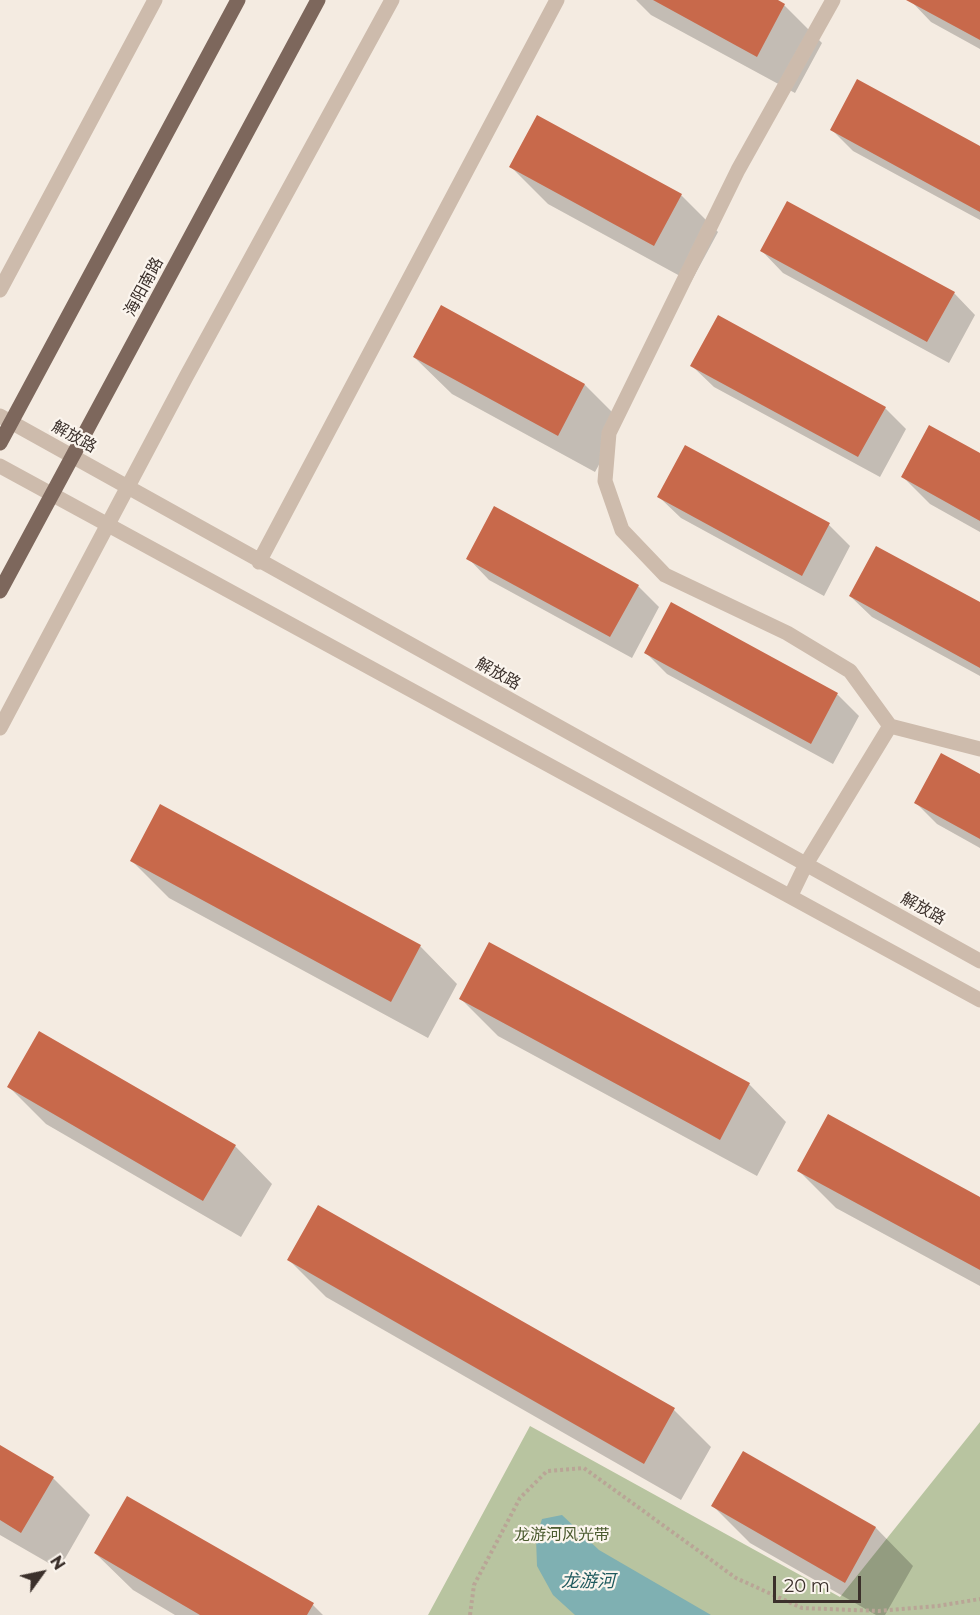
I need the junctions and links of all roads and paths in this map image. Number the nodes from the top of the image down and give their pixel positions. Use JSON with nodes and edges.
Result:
{"nodes":[{"id":1,"x":155,"y":0,"type":"edge"},
{"id":2,"x":238,"y":0,"type":"edge"},
{"id":3,"x":318,"y":0,"type":"edge"},
{"id":4,"x":392,"y":0,"type":"edge"},
{"id":5,"x":557,"y":0,"type":"edge"},
{"id":6,"x":833,"y":0,"type":"edge"},
{"id":7,"x":0,"y":290,"type":"edge"},
{"id":8,"x":5,"y":419,"type":"edge"},
{"id":9,"x":0,"y":442,"type":"edge"},
{"id":10,"x":73,"y":458,"type":"junction"},
{"id":11,"x":0,"y":466,"type":"edge"},
{"id":12,"x":129,"y":488,"type":"junction"},
{"id":13,"x":52,"y":495,"type":"junction"},
{"id":14,"x":107,"y":525,"type":"junction"},
{"id":15,"x":259,"y":562,"type":"junction"},
{"id":16,"x":0,"y":591,"type":"edge"},
{"id":17,"x":890,"y":726,"type":"junction"},
{"id":18,"x":0,"y":728,"type":"edge"},
{"id":19,"x":980,"y":749,"type":"edge"},
{"id":20,"x":806,"y":864,"type":"junction"},
{"id":21,"x":791,"y":895,"type":"junction"},
{"id":22,"x":980,"y":961,"type":"edge"},
{"id":23,"x":980,"y":1000,"type":"edge"},
{"id":24,"x":980,"y":1599,"type":"edge"},
{"id":25,"x":879,"y":1613,"type":"edge"},
{"id":26,"x":470,"y":1615,"type":"edge"}],
"edges":[{"from":1,"to":7,"type":"street"},
{"from":2,"to":8,"type":"main road"},
{"from":3,"to":10,"type":"main road","name":"海阳南路"},
{"from":4,"to":12,"type":"street"},
{"from":5,"to":15,"type":"street"},
{"from":6,"to":17,"type":"street"},
{"from":8,"to":9,"type":"main road"},
{"from":8,"to":10,"type":"street","name":"解放路"},
{"from":10,"to":12,"type":"street","name":"解放路"},
{"from":10,"to":13,"type":"main road","name":"海阳南路"},
{"from":11,"to":13,"type":"street"},
{"from":12,"to":14,"type":"street"},
{"from":12,"to":15,"type":"street","name":"解放路"},
{"from":13,"to":14,"type":"street"},
{"from":13,"to":16,"type":"main road","name":"海阳南路"},
{"from":14,"to":18,"type":"street"},
{"from":14,"to":21,"type":"street"},
{"from":15,"to":20,"type":"street","name":"解放路"},
{"from":17,"to":19,"type":"street"},
{"from":17,"to":20,"type":"street"},
{"from":20,"to":21,"type":"street"},
{"from":20,"to":22,"type":"street","name":"解放路"},
{"from":21,"to":23,"type":"street"},
{"from":24,"to":25,"type":"path"},
{"from":25,"to":26,"type":"path"}]}
